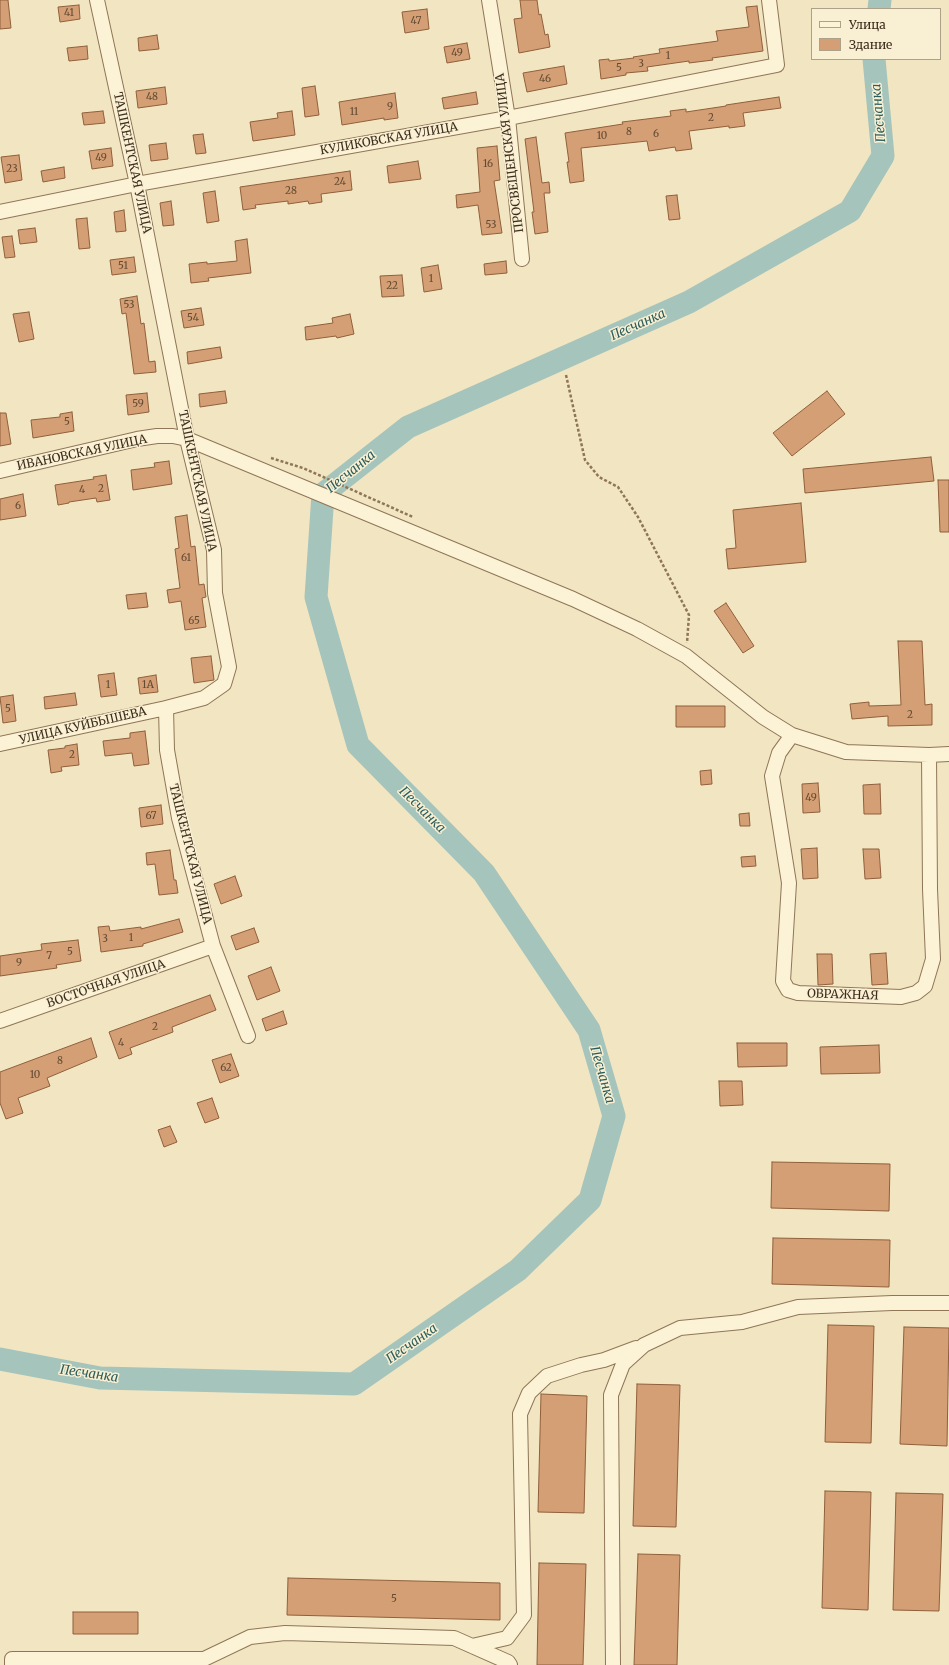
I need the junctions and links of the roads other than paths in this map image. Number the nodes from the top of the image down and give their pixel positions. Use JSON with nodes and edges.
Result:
{"nodes":[{"id":1,"x":97,"y":0,"type":"edge"},
{"id":2,"x":489,"y":0,"type":"edge"},
{"id":3,"x":769,"y":0,"type":"edge"},
{"id":4,"x":508,"y":118,"type":"junction"},
{"id":5,"x":137,"y":184,"type":"junction"},
{"id":6,"x":0,"y":212,"type":"edge"},
{"id":7,"x":522,"y":259,"type":"dead end"},
{"id":8,"x":188,"y":438,"type":"junction"},
{"id":9,"x":0,"y":471,"type":"edge"},
{"id":10,"x":166,"y":708,"type":"junction"},
{"id":11,"x":792,"y":735,"type":"junction"},
{"id":12,"x":0,"y":744,"type":"edge"},
{"id":13,"x":949,"y":754,"type":"edge"},
{"id":14,"x":930,"y":755,"type":"junction"},
{"id":15,"x":213,"y":946,"type":"junction"},
{"id":16,"x":0,"y":1021,"type":"edge"},
{"id":17,"x":248,"y":1036,"type":"dead end"},
{"id":18,"x":949,"y":1303,"type":"edge"},
{"id":19,"x":644,"y":1345,"type":"junction"},
{"id":20,"x":472,"y":1646,"type":"junction"},
{"id":21,"x":12,"y":1665,"type":"edge"},
{"id":22,"x":510,"y":1665,"type":"edge"},
{"id":23,"x":613,"y":1665,"type":"edge"}],
"edges":[{"from":1,"to":5,"type":"street","name":"ТАШКЕНТСКАЯ УЛИЦА"},
{"from":2,"to":4,"type":"street","name":"ПРОСВЕЩЕНСКАЯ УЛИЦА"},
{"from":3,"to":4,"type":"street","name":"КУЛИКОВСКАЯ УЛИЦА"},
{"from":4,"to":5,"type":"street","name":"КУЛИКОВСКАЯ УЛИЦА"},
{"from":4,"to":7,"type":"street","name":"ПРОСВЕЩЕНСКАЯ УЛИЦА"},
{"from":5,"to":6,"type":"street","name":"КУЛИКОВСКАЯ УЛИЦА"},
{"from":5,"to":8,"type":"street","name":"ТАШКЕНТСКАЯ УЛИЦА"},
{"from":8,"to":9,"type":"street","name":"ИВАНОВСКАЯ УЛИЦА"},
{"from":8,"to":10,"type":"street","name":"ТАШКЕНТСКАЯ УЛИЦА"},
{"from":8,"to":11,"type":"street","name":"ИВАНОВСКАЯ УЛИЦА"},
{"from":10,"to":12,"type":"street","name":"УЛИЦА КУЙБЫШЕВА"},
{"from":10,"to":15,"type":"street","name":"ТАШКЕНТСКАЯ УЛИЦА"},
{"from":11,"to":14,"type":"street","name":"ИВАНОВСКАЯ УЛИЦА"},
{"from":11,"to":14,"type":"street","name":"ОВРАЖНАЯ"},
{"from":13,"to":14,"type":"street","name":"ИВАНОВСКАЯ УЛИЦА"},
{"from":15,"to":16,"type":"street","name":"ВОСТОЧНАЯ УЛИЦА"},
{"from":15,"to":17,"type":"street","name":"ТАШКЕНТСКАЯ УЛИЦА"},
{"from":18,"to":19,"type":"street"},
{"from":19,"to":20,"type":"street"},
{"from":19,"to":23,"type":"street"},
{"from":20,"to":21,"type":"street"},
{"from":20,"to":22,"type":"street"}]}
